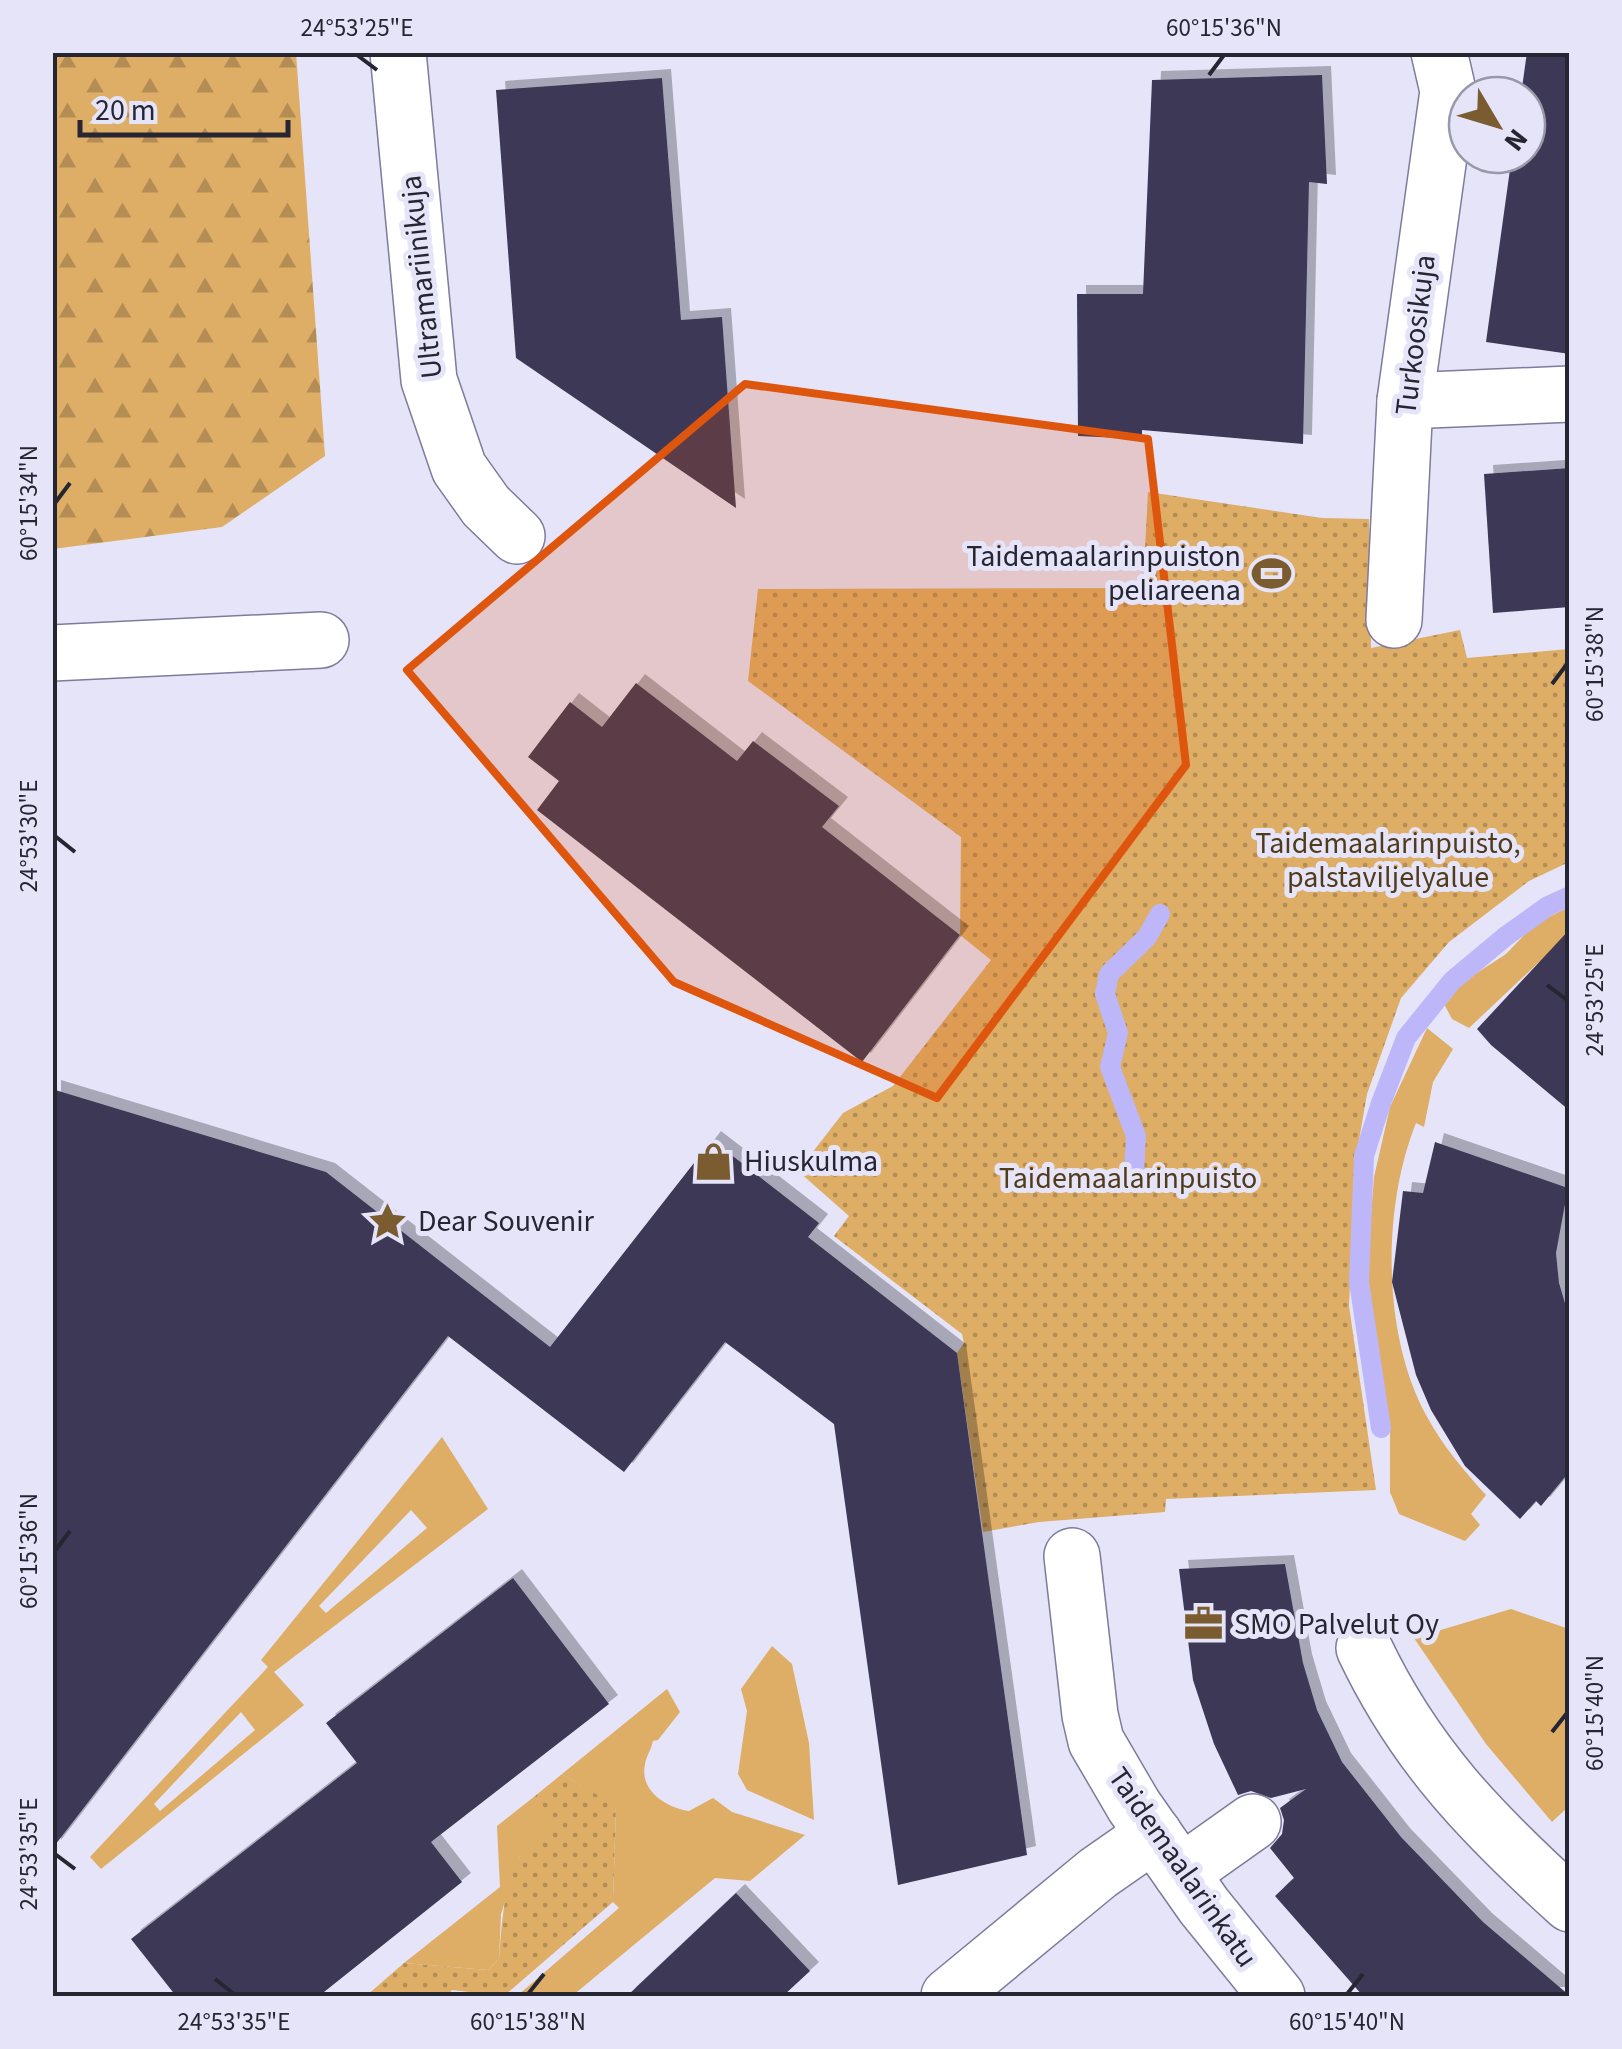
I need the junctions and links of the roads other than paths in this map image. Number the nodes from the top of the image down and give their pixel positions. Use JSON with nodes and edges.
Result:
{"nodes":[{"id":1,"x":398,"y":52,"type":"edge"},
{"id":2,"x":1439,"y":52,"type":"edge"},
{"id":3,"x":1570,"y":394,"type":"edge"},
{"id":4,"x":1405,"y":400,"type":"junction"},
{"id":5,"x":516,"y":536,"type":"dead end"},
{"id":6,"x":1394,"y":620,"type":"dead end"},
{"id":7,"x":321,"y":640,"type":"dead end"},
{"id":8,"x":52,"y":653,"type":"edge"},
{"id":9,"x":1072,"y":1556,"type":"dead end"},
{"id":10,"x":1364,"y":1648,"type":"dead end"},
{"id":11,"x":1253,"y":1822,"type":"dead end"},
{"id":12,"x":1168,"y":1853,"type":"junction"},
{"id":13,"x":1570,"y":1904,"type":"edge"},
{"id":14,"x":948,"y":1996,"type":"edge"},
{"id":15,"x":1278,"y":1996,"type":"edge"}],
"edges":[{"from":1,"to":5,"type":"street","name":"Ultramariinikuja"},
{"from":2,"to":4,"type":"street","name":"Turkoosikuja"},
{"from":3,"to":4,"type":"street"},
{"from":4,"to":6,"type":"street","name":"Turkoosikuja"},
{"from":7,"to":8,"type":"street"},
{"from":9,"to":12,"type":"street","name":"Taidemaalarinkatu"},
{"from":10,"to":13,"type":"street"},
{"from":11,"to":12,"type":"street"},
{"from":12,"to":14,"type":"street"},
{"from":12,"to":15,"type":"street","name":"Taidemaalarinkatu"}]}
